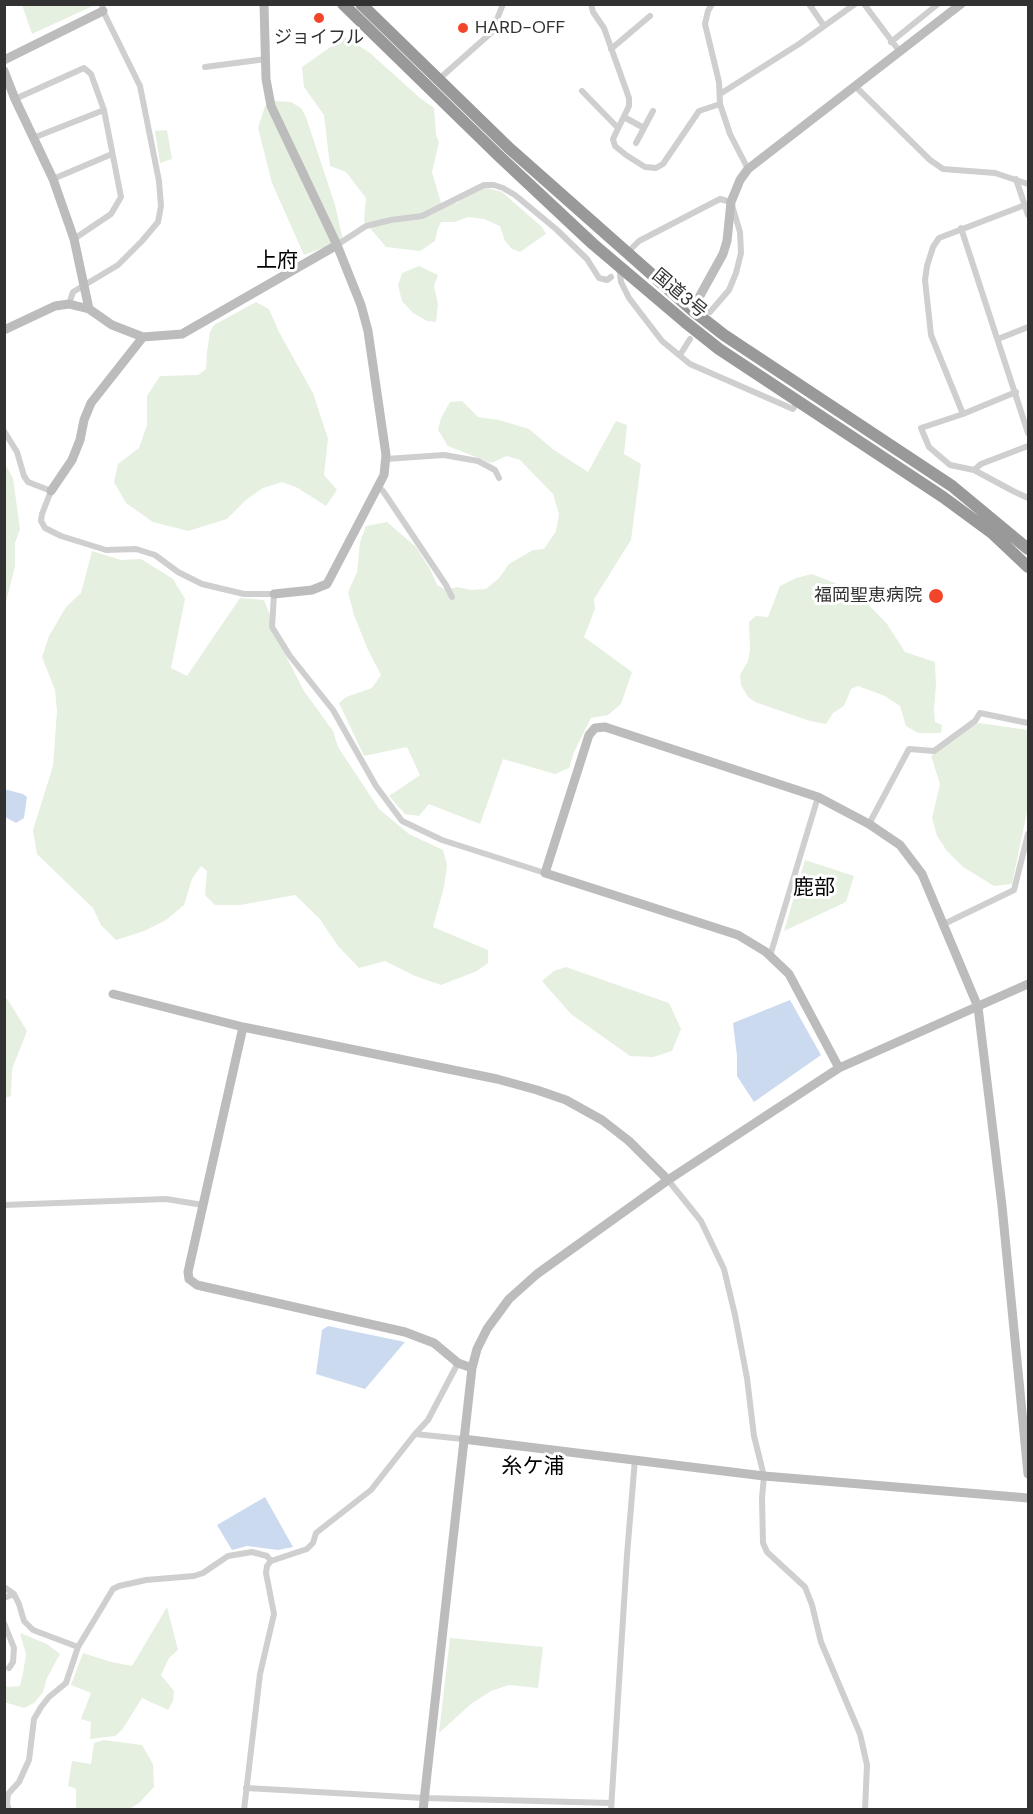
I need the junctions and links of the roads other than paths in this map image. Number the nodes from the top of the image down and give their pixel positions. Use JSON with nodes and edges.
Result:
{"nodes":[{"id":1,"x":264,"y":4,"type":"edge"},
{"id":2,"x":343,"y":4,"type":"edge"},
{"id":3,"x":361,"y":4,"type":"edge"},
{"id":4,"x":503,"y":4,"type":"edge"},
{"id":5,"x":591,"y":4,"type":"edge"},
{"id":6,"x":712,"y":4,"type":"edge"},
{"id":7,"x":809,"y":4,"type":"edge"},
{"id":8,"x":855,"y":4,"type":"edge"},
{"id":9,"x":864,"y":4,"type":"edge"},
{"id":10,"x":938,"y":4,"type":"edge"},
{"id":11,"x":961,"y":4,"type":"edge"},
{"id":12,"x":103,"y":8,"type":"edge"},
{"id":13,"x":650,"y":16,"type":"dead end"},
{"id":14,"x":917,"y":21,"type":"junction"},
{"id":15,"x":824,"y":26,"type":"junction"},
{"id":16,"x":928,"y":32,"type":"junction"},
{"id":17,"x":891,"y":42,"type":"junction"},
{"id":18,"x":611,"y":48,"type":"junction"},
{"id":19,"x":900,"y":52,"type":"junction"},
{"id":20,"x":266,"y":59,"type":"junction"},
{"id":21,"x":4,"y":60,"type":"edge"},
{"id":22,"x":205,"y":67,"type":"dead end"},
{"id":23,"x":4,"y":71,"type":"edge"},
{"id":24,"x":439,"y":80,"type":"junction"},
{"id":25,"x":855,"y":86,"type":"junction"},
{"id":26,"x":582,"y":91,"type":"dead end"},
{"id":27,"x":720,"y":94,"type":"junction"},
{"id":28,"x":15,"y":99,"type":"junction"},
{"id":29,"x":720,"y":104,"type":"junction"},
{"id":30,"x":104,"y":110,"type":"junction"},
{"id":31,"x":653,"y":111,"type":"dead end"},
{"id":32,"x":624,"y":117,"type":"junction"},
{"id":33,"x":618,"y":128,"type":"junction"},
{"id":34,"x":644,"y":128,"type":"junction"},
{"id":35,"x":33,"y":138,"type":"junction"},
{"id":36,"x":636,"y":143,"type":"dead end"},
{"id":37,"x":112,"y":154,"type":"junction"},
{"id":38,"x":748,"y":169,"type":"junction"},
{"id":39,"x":53,"y":179,"type":"junction"},
{"id":40,"x":1016,"y":179,"type":"junction"},
{"id":41,"x":1029,"y":184,"type":"edge"},
{"id":42,"x":731,"y":202,"type":"junction"},
{"id":43,"x":1025,"y":205,"type":"junction"},
{"id":44,"x":1029,"y":215,"type":"edge"},
{"id":45,"x":961,"y":228,"type":"junction"},
{"id":46,"x":74,"y":239,"type":"junction"},
{"id":47,"x":337,"y":245,"type":"junction"},
{"id":48,"x":632,"y":248,"type":"dead end"},
{"id":49,"x":620,"y":267,"type":"junction"},
{"id":50,"x":611,"y":277,"type":"dead end"},
{"id":51,"x":83,"y":287,"type":"junction"},
{"id":52,"x":69,"y":304,"type":"junction"},
{"id":53,"x":89,"y":309,"type":"junction"},
{"id":54,"x":692,"y":310,"type":"junction"},
{"id":55,"x":710,"y":312,"type":"dead end"},
{"id":56,"x":1029,"y":327,"type":"edge"},
{"id":57,"x":4,"y":330,"type":"edge"},
{"id":58,"x":143,"y":337,"type":"junction"},
{"id":59,"x":690,"y":339,"type":"dead end"},
{"id":60,"x":998,"y":339,"type":"junction"},
{"id":61,"x":680,"y":355,"type":"junction"},
{"id":62,"x":1016,"y":392,"type":"junction"},
{"id":63,"x":798,"y":401,"type":"junction"},
{"id":64,"x":963,"y":414,"type":"junction"},
{"id":65,"x":4,"y":431,"type":"edge"},
{"id":66,"x":1029,"y":433,"type":"edge"},
{"id":67,"x":1029,"y":446,"type":"edge"},
{"id":68,"x":386,"y":459,"type":"junction"},
{"id":69,"x":974,"y":470,"type":"junction"},
{"id":70,"x":499,"y":478,"type":"dead end"},
{"id":71,"x":378,"y":486,"type":"junction"},
{"id":72,"x":51,"y":491,"type":"junction"},
{"id":73,"x":1029,"y":498,"type":"edge"},
{"id":74,"x":1029,"y":549,"type":"edge"},
{"id":75,"x":1029,"y":567,"type":"edge"},
{"id":76,"x":274,"y":594,"type":"junction"},
{"id":77,"x":452,"y":597,"type":"dead end"},
{"id":78,"x":1029,"y":723,"type":"edge"},
{"id":79,"x":818,"y":798,"type":"junction"},
{"id":80,"x":869,"y":824,"type":"junction"},
{"id":81,"x":1029,"y":834,"type":"edge"},
{"id":82,"x":545,"y":873,"type":"junction"},
{"id":83,"x":944,"y":924,"type":"junction"},
{"id":84,"x":770,"y":956,"type":"junction"},
{"id":85,"x":1029,"y":984,"type":"edge"},
{"id":86,"x":113,"y":994,"type":"dead end"},
{"id":87,"x":978,"y":1007,"type":"junction"},
{"id":88,"x":243,"y":1027,"type":"junction"},
{"id":89,"x":839,"y":1068,"type":"junction"},
{"id":90,"x":668,"y":1179,"type":"junction"},
{"id":91,"x":4,"y":1205,"type":"edge"},
{"id":92,"x":203,"y":1205,"type":"junction"},
{"id":93,"x":458,"y":1363,"type":"junction"},
{"id":94,"x":472,"y":1368,"type":"junction"},
{"id":95,"x":415,"y":1434,"type":"junction"},
{"id":96,"x":463,"y":1439,"type":"junction"},
{"id":97,"x":636,"y":1459,"type":"junction"},
{"id":98,"x":1029,"y":1474,"type":"edge"},
{"id":99,"x":764,"y":1476,"type":"junction"},
{"id":100,"x":1029,"y":1498,"type":"edge"},
{"id":101,"x":271,"y":1561,"type":"junction"},
{"id":102,"x":4,"y":1587,"type":"edge"},
{"id":103,"x":14,"y":1594,"type":"junction"},
{"id":104,"x":4,"y":1598,"type":"edge"},
{"id":105,"x":4,"y":1623,"type":"edge"},
{"id":106,"x":78,"y":1647,"type":"junction"},
{"id":107,"x":9,"y":1668,"type":"dead end"},
{"id":108,"x":246,"y":1788,"type":"junction"},
{"id":109,"x":424,"y":1798,"type":"junction"},
{"id":110,"x":611,"y":1806,"type":"edge"},
{"id":111,"x":9,"y":1809,"type":"edge"},
{"id":112,"x":244,"y":1809,"type":"edge"},
{"id":113,"x":423,"y":1809,"type":"edge"},
{"id":114,"x":865,"y":1809,"type":"edge"}],
"edges":[{"from":1,"to":20,"type":"street"},
{"from":2,"to":49,"type":"highway","name":"国道3号"},
{"from":3,"to":24,"type":"highway","name":"国道3号"},
{"from":4,"to":24,"type":"street"},
{"from":5,"to":18,"type":"street"},
{"from":6,"to":27,"type":"street"},
{"from":7,"to":15,"type":"street"},
{"from":8,"to":15,"type":"street"},
{"from":9,"to":17,"type":"street"},
{"from":10,"to":14,"type":"street"},
{"from":11,"to":16,"type":"street"},
{"from":12,"to":21,"type":"street"},
{"from":12,"to":51,"type":"street"},
{"from":13,"to":18,"type":"street"},
{"from":14,"to":16,"type":"street"},
{"from":14,"to":17,"type":"street"},
{"from":15,"to":27,"type":"street"},
{"from":16,"to":19,"type":"street"},
{"from":17,"to":19,"type":"street"},
{"from":18,"to":32,"type":"street"},
{"from":19,"to":25,"type":"street"},
{"from":20,"to":22,"type":"street"},
{"from":20,"to":47,"type":"street"},
{"from":23,"to":28,"type":"street"},
{"from":24,"to":54,"type":"highway","name":"国道3号"},
{"from":25,"to":38,"type":"street"},
{"from":25,"to":40,"type":"street"},
{"from":26,"to":33,"type":"street"},
{"from":27,"to":29,"type":"street"},
{"from":28,"to":30,"type":"street"},
{"from":28,"to":35,"type":"street"},
{"from":29,"to":33,"type":"street"},
{"from":29,"to":38,"type":"street"},
{"from":30,"to":35,"type":"street"},
{"from":30,"to":37,"type":"street"},
{"from":31,"to":34,"type":"street"},
{"from":32,"to":33,"type":"street"},
{"from":32,"to":34,"type":"street"},
{"from":34,"to":36,"type":"street"},
{"from":35,"to":39,"type":"street"},
{"from":37,"to":39,"type":"street"},
{"from":37,"to":46,"type":"street"},
{"from":38,"to":42,"type":"street"},
{"from":39,"to":46,"type":"street"},
{"from":40,"to":41,"type":"street"},
{"from":40,"to":43,"type":"street"},
{"from":42,"to":48,"type":"street"},
{"from":42,"to":54,"type":"street"},
{"from":42,"to":55,"type":"street"},
{"from":43,"to":44,"type":"street"},
{"from":43,"to":45,"type":"street"},
{"from":45,"to":60,"type":"street"},
{"from":45,"to":64,"type":"street"},
{"from":46,"to":51,"type":"street"},
{"from":47,"to":50,"type":"street"},
{"from":47,"to":58,"type":"street"},
{"from":47,"to":68,"type":"street"},
{"from":49,"to":61,"type":"street"},
{"from":49,"to":63,"type":"highway","name":"国道3号"},
{"from":51,"to":52,"type":"street"},
{"from":51,"to":53,"type":"street"},
{"from":52,"to":53,"type":"street"},
{"from":52,"to":57,"type":"street"},
{"from":53,"to":58,"type":"street"},
{"from":54,"to":74,"type":"highway","name":"国道3号"},
{"from":56,"to":60,"type":"street"},
{"from":58,"to":72,"type":"street"},
{"from":59,"to":61,"type":"street"},
{"from":60,"to":62,"type":"street"},
{"from":61,"to":63,"type":"street"},
{"from":62,"to":64,"type":"street"},
{"from":62,"to":66,"type":"street"},
{"from":63,"to":75,"type":"highway","name":"国道3号"},
{"from":64,"to":69,"type":"street"},
{"from":65,"to":72,"type":"street"},
{"from":67,"to":69,"type":"street"},
{"from":68,"to":70,"type":"street"},
{"from":68,"to":71,"type":"street"},
{"from":69,"to":73,"type":"street"},
{"from":71,"to":76,"type":"street"},
{"from":71,"to":77,"type":"street"},
{"from":72,"to":76,"type":"street"},
{"from":76,"to":82,"type":"street"},
{"from":78,"to":80,"type":"street"},
{"from":79,"to":80,"type":"street"},
{"from":79,"to":82,"type":"street"},
{"from":79,"to":84,"type":"street"},
{"from":80,"to":83,"type":"street"},
{"from":81,"to":83,"type":"street"},
{"from":82,"to":84,"type":"street"},
{"from":83,"to":87,"type":"street"},
{"from":84,"to":89,"type":"street"},
{"from":85,"to":87,"type":"street"},
{"from":86,"to":88,"type":"street"},
{"from":87,"to":89,"type":"street"},
{"from":87,"to":98,"type":"street"},
{"from":88,"to":90,"type":"street"},
{"from":88,"to":92,"type":"street"},
{"from":89,"to":90,"type":"street"},
{"from":90,"to":94,"type":"street"},
{"from":90,"to":99,"type":"street"},
{"from":91,"to":92,"type":"street"},
{"from":92,"to":93,"type":"street"},
{"from":93,"to":94,"type":"street"},
{"from":93,"to":95,"type":"street"},
{"from":94,"to":96,"type":"street"},
{"from":95,"to":96,"type":"street"},
{"from":95,"to":101,"type":"street"},
{"from":96,"to":97,"type":"street"},
{"from":96,"to":109,"type":"street"},
{"from":97,"to":99,"type":"street"},
{"from":97,"to":110,"type":"street"},
{"from":99,"to":100,"type":"street"},
{"from":99,"to":114,"type":"street"},
{"from":101,"to":106,"type":"street"},
{"from":101,"to":108,"type":"street"},
{"from":102,"to":103,"type":"street"},
{"from":103,"to":104,"type":"street"},
{"from":103,"to":106,"type":"street"},
{"from":105,"to":107,"type":"street"},
{"from":106,"to":111,"type":"street"},
{"from":108,"to":109,"type":"street"},
{"from":108,"to":112,"type":"street"},
{"from":109,"to":110,"type":"street"},
{"from":109,"to":113,"type":"street"}]}
